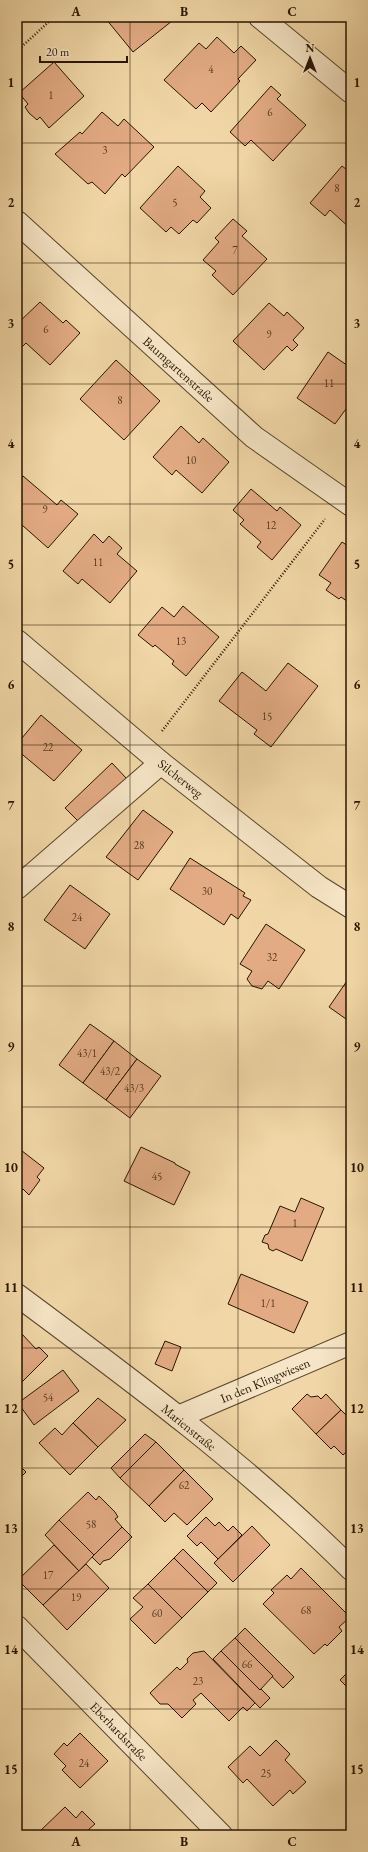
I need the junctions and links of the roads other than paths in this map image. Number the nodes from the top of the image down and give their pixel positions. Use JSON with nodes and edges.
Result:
{"nodes":[{"id":1,"x":260,"y":17,"type":"edge"},
{"id":2,"x":351,"y":92,"type":"edge"},
{"id":3,"x":17,"y":222,"type":"edge"},
{"id":4,"x":346,"y":501,"type":"edge"},
{"id":5,"x":17,"y":641,"type":"edge"},
{"id":6,"x":154,"y":757,"type":"junction"},
{"id":7,"x":17,"y":888,"type":"edge"},
{"id":8,"x":351,"y":907,"type":"edge"},
{"id":9,"x":20,"y":1304,"type":"edge"},
{"id":10,"x":351,"y":1343,"type":"edge"},
{"id":11,"x":178,"y":1417,"type":"junction"},
{"id":12,"x":351,"y":1569,"type":"edge"},
{"id":13,"x":17,"y":1627,"type":"edge"},
{"id":14,"x":221,"y":1835,"type":"edge"}],
"edges":[{"from":1,"to":2,"type":"street"},
{"from":3,"to":4,"type":"street","name":"Baumgartenstraße"},
{"from":5,"to":6,"type":"street","name":"Silcherweg"},
{"from":6,"to":7,"type":"street"},
{"from":6,"to":8,"type":"street","name":"Silcherweg"},
{"from":9,"to":11,"type":"street","name":"Marienstraße"},
{"from":10,"to":11,"type":"street","name":"In den Klingwiesen"},
{"from":11,"to":12,"type":"street","name":"Marienstraße"},
{"from":13,"to":14,"type":"street","name":"Eberhardstraße"}]}
